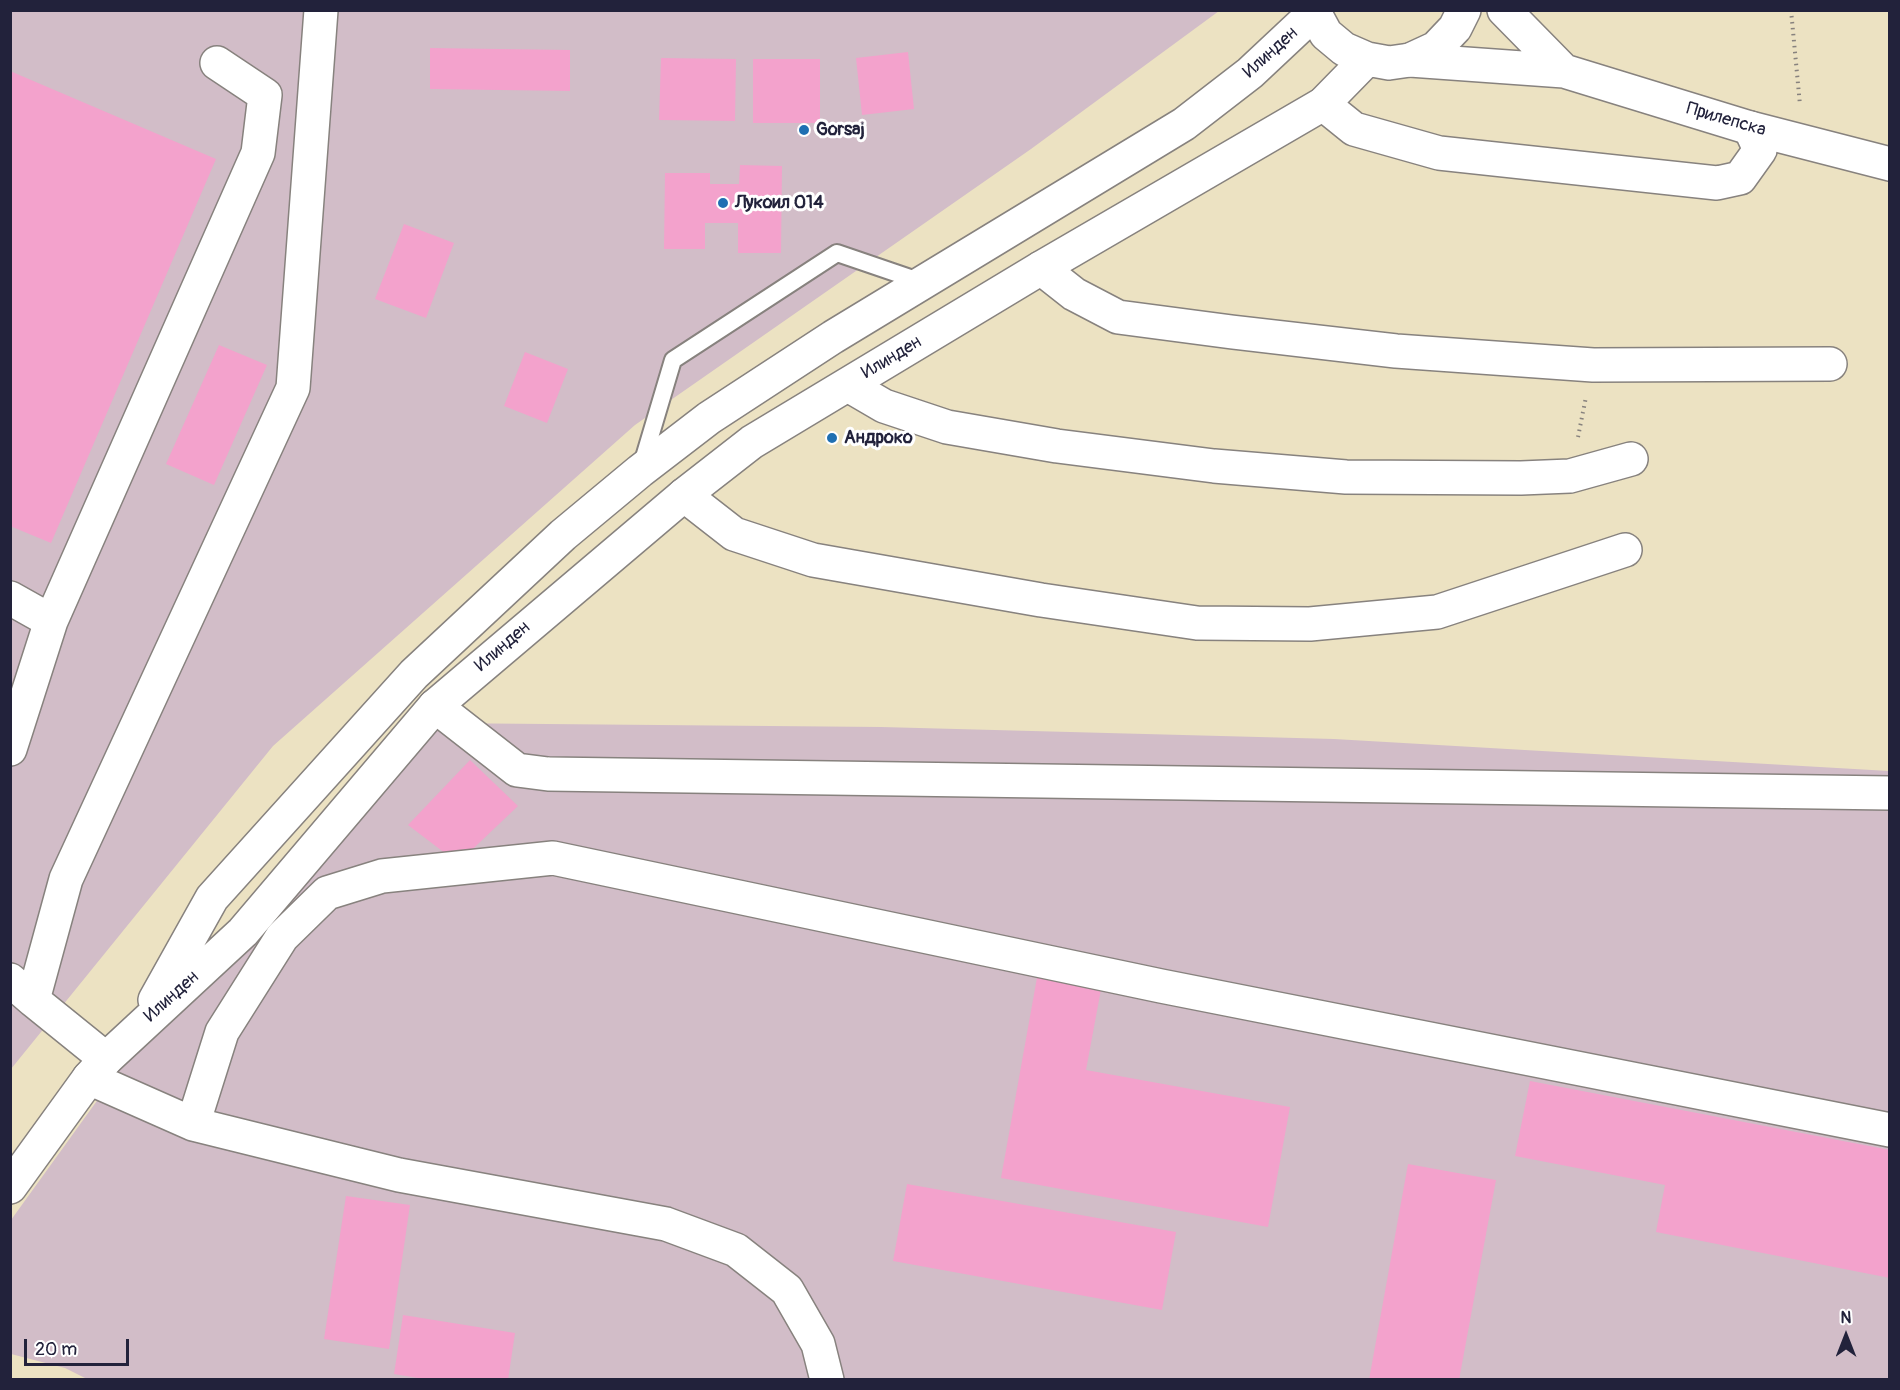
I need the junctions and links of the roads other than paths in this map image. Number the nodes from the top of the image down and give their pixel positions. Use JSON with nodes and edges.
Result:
{"nodes":[{"id":1,"x":321,"y":10,"type":"edge"},
{"id":2,"x":1464,"y":10,"type":"edge"},
{"id":3,"x":1504,"y":10,"type":"edge"},
{"id":4,"x":1313,"y":12,"type":"edge"},
{"id":5,"x":1367,"y":59,"type":"junction"},
{"id":6,"x":1410,"y":60,"type":"junction"},
{"id":7,"x":217,"y":63,"type":"dead end"},
{"id":8,"x":1564,"y":71,"type":"junction"},
{"id":9,"x":1323,"y":104,"type":"junction"},
{"id":10,"x":1750,"y":128,"type":"junction"},
{"id":11,"x":1890,"y":164,"type":"edge"},
{"id":12,"x":1041,"y":268,"type":"junction"},
{"id":13,"x":922,"y":282,"type":"junction"},
{"id":14,"x":1830,"y":364,"type":"dead end"},
{"id":15,"x":848,"y":385,"type":"junction"},
{"id":16,"x":1631,"y":459,"type":"dead end"},
{"id":17,"x":640,"y":471,"type":"junction"},
{"id":18,"x":684,"y":495,"type":"junction"},
{"id":19,"x":1625,"y":550,"type":"dead end"},
{"id":20,"x":10,"y":598,"type":"edge"},
{"id":21,"x":51,"y":621,"type":"junction"},
{"id":22,"x":435,"y":706,"type":"junction"},
{"id":23,"x":10,"y":748,"type":"edge"},
{"id":24,"x":1890,"y":793,"type":"edge"},
{"id":25,"x":22,"y":990,"type":"edge"},
{"id":26,"x":141,"y":1025,"type":"junction"},
{"id":27,"x":98,"y":1068,"type":"junction"},
{"id":28,"x":193,"y":1124,"type":"junction"},
{"id":29,"x":1890,"y":1130,"type":"edge"},
{"id":30,"x":10,"y":1187,"type":"edge"},
{"id":31,"x":827,"y":1380,"type":"edge"}],
"edges":[{"from":1,"to":25,"type":"street"},
{"from":2,"to":6,"type":"street","name":"Илинден"},
{"from":3,"to":8,"type":"street","name":"Прилепска"},
{"from":4,"to":5,"type":"street","name":"Илинден"},
{"from":4,"to":13,"type":"street","name":"Илинден"},
{"from":5,"to":6,"type":"street","name":"Илинден"},
{"from":5,"to":9,"type":"street","name":"Илинден"},
{"from":6,"to":8,"type":"street","name":"Прилепска"},
{"from":7,"to":21,"type":"street"},
{"from":8,"to":10,"type":"street","name":"Прилепска"},
{"from":9,"to":10,"type":"street"},
{"from":9,"to":12,"type":"street","name":"Илинден"},
{"from":10,"to":11,"type":"street","name":"Прилепска"},
{"from":12,"to":14,"type":"street"},
{"from":12,"to":15,"type":"street","name":"Илинден"},
{"from":13,"to":17,"type":"street","name":"Илинден"},
{"from":13,"to":17,"type":"lane"},
{"from":15,"to":16,"type":"street"},
{"from":15,"to":18,"type":"street","name":"Илинден"},
{"from":17,"to":26,"type":"street","name":"Илинден"},
{"from":18,"to":19,"type":"street"},
{"from":18,"to":22,"type":"street","name":"Илинден"},
{"from":20,"to":21,"type":"street"},
{"from":21,"to":23,"type":"street"},
{"from":22,"to":24,"type":"street"},
{"from":22,"to":26,"type":"street","name":"Илинден"},
{"from":25,"to":27,"type":"street"},
{"from":26,"to":27,"type":"street"},
{"from":27,"to":28,"type":"street"},
{"from":27,"to":30,"type":"street"},
{"from":28,"to":29,"type":"street"},
{"from":28,"to":31,"type":"street"}]}
